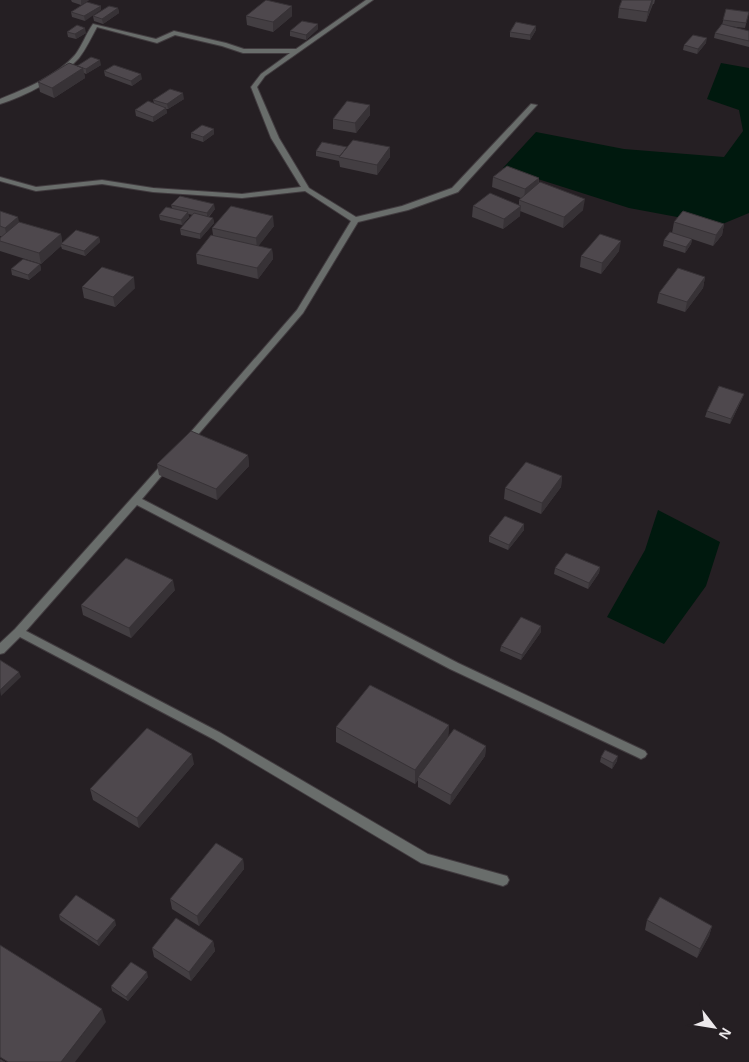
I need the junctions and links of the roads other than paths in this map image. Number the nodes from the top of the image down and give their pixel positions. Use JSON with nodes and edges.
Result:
{"nodes":[{"id":1,"x":370,"y":0,"type":"edge"},
{"id":2,"x":297,"y":51,"type":"junction"},
{"id":3,"x":0,"y":102,"type":"edge"},
{"id":4,"x":533,"y":105,"type":"dead end"},
{"id":5,"x":0,"y":179,"type":"edge"},
{"id":6,"x":306,"y":189,"type":"junction"},
{"id":7,"x":355,"y":220,"type":"junction"},
{"id":8,"x":136,"y":500,"type":"junction"},
{"id":9,"x":19,"y":632,"type":"junction"},
{"id":10,"x":0,"y":650,"type":"edge"},
{"id":11,"x":641,"y":754,"type":"dead end"},
{"id":12,"x":503,"y":880,"type":"dead end"}],
"edges":[{"from":1,"to":2,"type":"street"},
{"from":2,"to":3,"type":"street"},
{"from":2,"to":6,"type":"street"},
{"from":4,"to":7,"type":"street"},
{"from":5,"to":6,"type":"street"},
{"from":6,"to":7,"type":"street"},
{"from":7,"to":8,"type":"street"},
{"from":8,"to":9,"type":"street"},
{"from":8,"to":11,"type":"street"},
{"from":9,"to":10,"type":"street"},
{"from":9,"to":12,"type":"street"}]}
